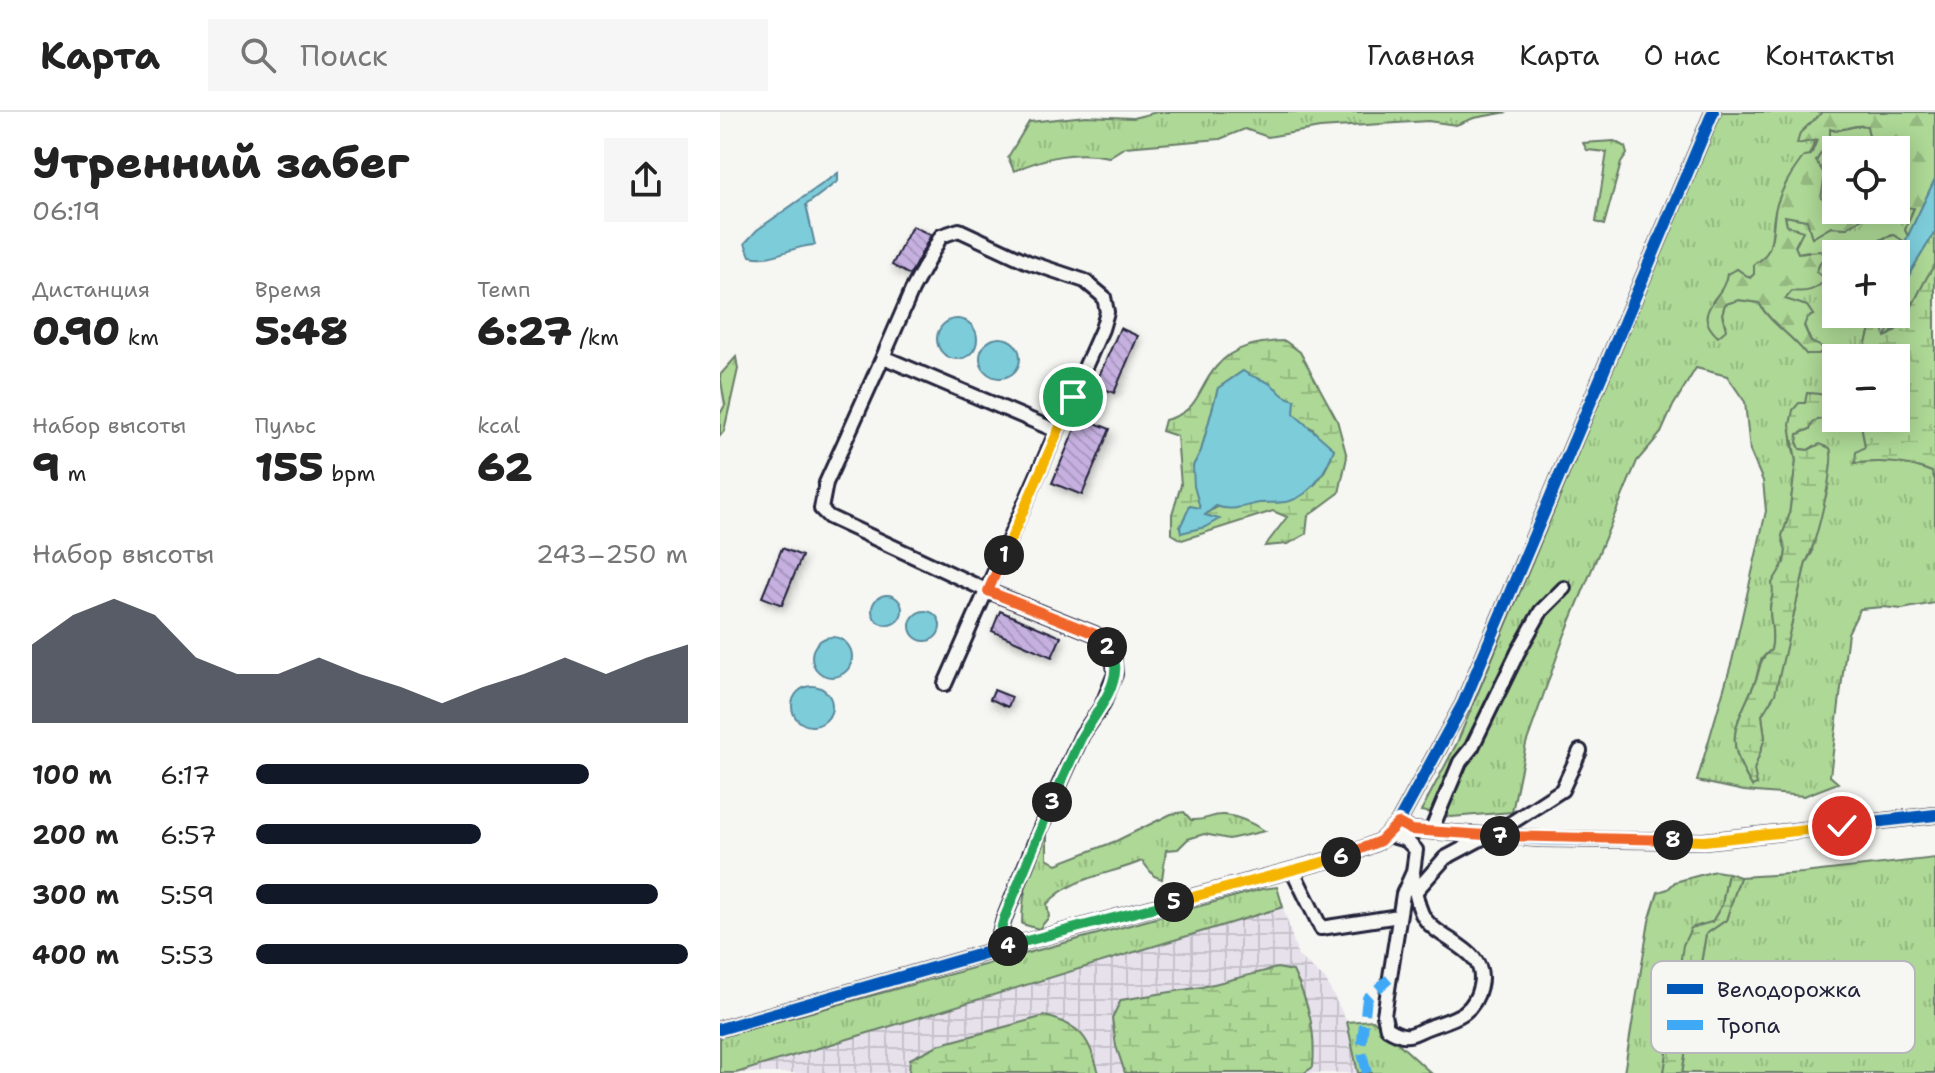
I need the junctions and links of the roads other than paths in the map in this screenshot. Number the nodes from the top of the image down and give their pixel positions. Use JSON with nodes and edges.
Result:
{"nodes":[{"id":1,"x":1713,"y":112,"type":"edge"},
{"id":2,"x":883,"y":357,"type":"junction"},
{"id":3,"x":1057,"y":431,"type":"junction"},
{"id":4,"x":1564,"y":588,"type":"dead end"},
{"id":5,"x":988,"y":591,"type":"junction"},
{"id":6,"x":945,"y":684,"type":"dead end"},
{"id":7,"x":1580,"y":751,"type":"dead end"},
{"id":8,"x":1935,"y":815,"type":"edge"},
{"id":9,"x":1398,"y":823,"type":"junction"},
{"id":10,"x":1431,"y":831,"type":"junction"},
{"id":11,"x":1388,"y":835,"type":"junction"},
{"id":12,"x":1487,"y":835,"type":"junction"},
{"id":13,"x":1293,"y":871,"type":"junction"},
{"id":14,"x":1413,"y":872,"type":"junction"},
{"id":15,"x":1415,"y":892,"type":"junction"},
{"id":16,"x":1399,"y":916,"type":"junction"},
{"id":17,"x":995,"y":950,"type":"junction"},
{"id":18,"x":720,"y":1029,"type":"edge"}],
"edges":[{"from":1,"to":9,"type":"street"},
{"from":2,"to":3,"type":"street"},
{"from":2,"to":3,"type":"street"},
{"from":2,"to":5,"type":"street"},
{"from":3,"to":5,"type":"street"},
{"from":4,"to":10,"type":"street"},
{"from":5,"to":6,"type":"street"},
{"from":5,"to":17,"type":"street"},
{"from":7,"to":12,"type":"street"},
{"from":8,"to":12,"type":"street"},
{"from":9,"to":10,"type":"street"},
{"from":9,"to":11,"type":"street"},
{"from":10,"to":12,"type":"street"},
{"from":11,"to":13,"type":"street"},
{"from":11,"to":14,"type":"street"},
{"from":12,"to":15,"type":"street"},
{"from":13,"to":16,"type":"street"},
{"from":13,"to":17,"type":"street"},
{"from":14,"to":15,"type":"street"},
{"from":14,"to":16,"type":"street"},
{"from":15,"to":16,"type":"street"},
{"from":17,"to":18,"type":"street"}]}
